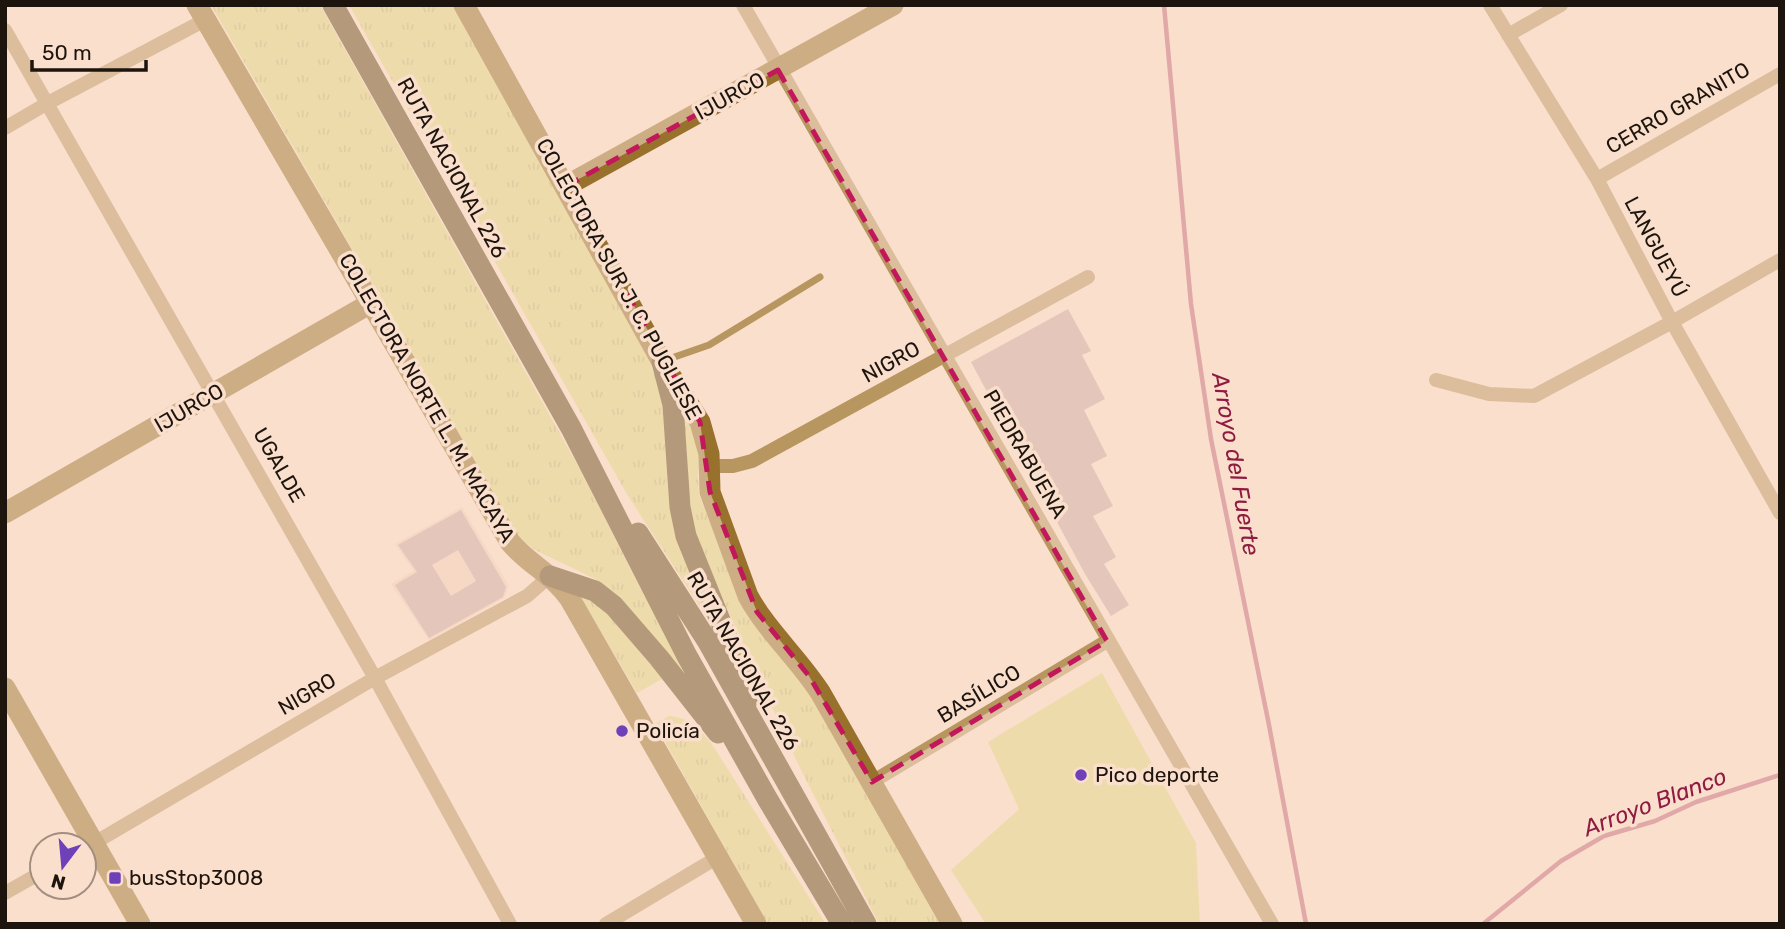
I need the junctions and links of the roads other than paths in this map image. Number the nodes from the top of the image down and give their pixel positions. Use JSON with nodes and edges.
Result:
{"nodes":[{"id":1,"x":333,"y":5,"type":"edge"},
{"id":2,"x":464,"y":5,"type":"edge"},
{"id":3,"x":743,"y":5,"type":"edge"},
{"id":4,"x":893,"y":5,"type":"edge"},
{"id":5,"x":1490,"y":5,"type":"edge"},
{"id":6,"x":1561,"y":5,"type":"edge"},
{"id":7,"x":201,"y":12,"type":"edge"},
{"id":8,"x":5,"y":30,"type":"edge"},
{"id":9,"x":1508,"y":35,"type":"junction"},
{"id":10,"x":778,"y":70,"type":"junction"},
{"id":11,"x":1780,"y":74,"type":"edge"},
{"id":12,"x":47,"y":104,"type":"junction"},
{"id":13,"x":5,"y":128,"type":"edge"},
{"id":14,"x":1597,"y":180,"type":"junction"},
{"id":15,"x":566,"y":186,"type":"junction"},
{"id":16,"x":1780,"y":260,"type":"edge"},
{"id":17,"x":820,"y":277,"type":"dead end"},
{"id":18,"x":1087,"y":277,"type":"dead end"},
{"id":19,"x":371,"y":303,"type":"junction"},
{"id":20,"x":1672,"y":322,"type":"junction"},
{"id":21,"x":944,"y":356,"type":"junction"},
{"id":22,"x":662,"y":362,"type":"junction"},
{"id":23,"x":1436,"y":380,"type":"dead end"},
{"id":24,"x":214,"y":394,"type":"junction"},
{"id":25,"x":571,"y":428,"type":"junction"},
{"id":26,"x":710,"y":466,"type":"junction"},
{"id":27,"x":5,"y":513,"type":"edge"},
{"id":28,"x":1780,"y":513,"type":"edge"},
{"id":29,"x":550,"y":576,"type":"junction"},
{"id":30,"x":1107,"y":641,"type":"junction"},
{"id":31,"x":376,"y":678,"type":"junction"},
{"id":32,"x":5,"y":688,"type":"edge"},
{"id":33,"x":872,"y":782,"type":"junction"},
{"id":34,"x":788,"y":787,"type":"junction"},
{"id":35,"x":768,"y":800,"type":"junction"},
{"id":36,"x":81,"y":831,"type":"edge"},
{"id":37,"x":98,"y":841,"type":"edge"},
{"id":38,"x":718,"y":857,"type":"junction"},
{"id":39,"x":98,"y":860,"type":"edge"},
{"id":40,"x":28,"y":880,"type":"edge"},
{"id":41,"x":5,"y":893,"type":"edge"},
{"id":42,"x":140,"y":924,"type":"edge"},
{"id":43,"x":510,"y":924,"type":"edge"},
{"id":44,"x":606,"y":924,"type":"edge"},
{"id":45,"x":756,"y":924,"type":"edge"},
{"id":46,"x":842,"y":924,"type":"edge"},
{"id":47,"x":866,"y":924,"type":"edge"},
{"id":48,"x":952,"y":924,"type":"edge"},
{"id":49,"x":1272,"y":924,"type":"edge"}],
"edges":[{"from":1,"to":25,"type":"highway","name":"RUTA NACIONAL 226"},
{"from":2,"to":15,"type":"main road","name":"COLECTORA SUR J. C. PUGLIESE"},
{"from":3,"to":10,"type":"street","name":"PIEDRABUENA"},
{"from":4,"to":10,"type":"main road","name":"IJURCO"},
{"from":5,"to":9,"type":"street","name":"LANGUEYÚ"},
{"from":6,"to":9,"type":"street"},
{"from":7,"to":12,"type":"street"},
{"from":7,"to":19,"type":"main road","name":"COLECTORA NORTE L. M. MACAYA"},
{"from":8,"to":12,"type":"street","name":"UGALDE"},
{"from":9,"to":14,"type":"street","name":"LANGUEYÚ"},
{"from":10,"to":15,"type":"main road","name":"IJURCO"},
{"from":10,"to":21,"type":"street","name":"PIEDRABUENA"},
{"from":11,"to":14,"type":"street","name":"CERRO GRANITO"},
{"from":12,"to":13,"type":"street"},
{"from":12,"to":24,"type":"street","name":"UGALDE"},
{"from":14,"to":20,"type":"street","name":"LANGUEYÚ"},
{"from":15,"to":22,"type":"main road","name":"COLECTORA SUR J. C. PUGLIESE"},
{"from":16,"to":20,"type":"street"},
{"from":17,"to":22,"type":"lane"},
{"from":18,"to":21,"type":"street","name":"NIGRO"},
{"from":19,"to":24,"type":"main road","name":"IJURCO"},
{"from":19,"to":29,"type":"main road","name":"COLECTORA NORTE L. M. MACAYA"},
{"from":20,"to":23,"type":"street"},
{"from":20,"to":28,"type":"street","name":"LANGUEYÚ"},
{"from":21,"to":26,"type":"street","name":"NIGRO"},
{"from":21,"to":30,"type":"street","name":"PIEDRABUENA"},
{"from":22,"to":26,"type":"main road","name":"COLECTORA SUR J. C. PUGLIESE"},
{"from":22,"to":34,"type":"highway"},
{"from":24,"to":27,"type":"main road","name":"IJURCO"},
{"from":24,"to":31,"type":"street","name":"UGALDE"},
{"from":25,"to":34,"type":"highway","name":"RUTA NACIONAL 226"},
{"from":25,"to":35,"type":"highway","name":"RUTA NACIONAL 226"},
{"from":26,"to":33,"type":"main road","name":"COLECTORA SUR J. C. PUGLIESE"},
{"from":29,"to":31,"type":"street","name":"NIGRO"},
{"from":29,"to":35,"type":"highway"},
{"from":29,"to":38,"type":"main road","name":"COLECTORA NORTE L. M. MACAYA"},
{"from":30,"to":33,"type":"street","name":"BASÍLICO"},
{"from":30,"to":49,"type":"street","name":"PIEDRABUENA"},
{"from":31,"to":37,"type":"street","name":"NIGRO"},
{"from":31,"to":43,"type":"street","name":"UGALDE"},
{"from":32,"to":36,"type":"main road"},
{"from":33,"to":48,"type":"main road","name":"COLECTORA SUR J. C. PUGLIESE"},
{"from":34,"to":47,"type":"highway","name":"RUTA NACIONAL 226"},
{"from":35,"to":46,"type":"highway","name":"RUTA NACIONAL 226"},
{"from":38,"to":44,"type":"street"},
{"from":38,"to":45,"type":"main road","name":"COLECTORA NORTE L. M. MACAYA"},
{"from":39,"to":42,"type":"main road"},
{"from":40,"to":41,"type":"street"}]}
